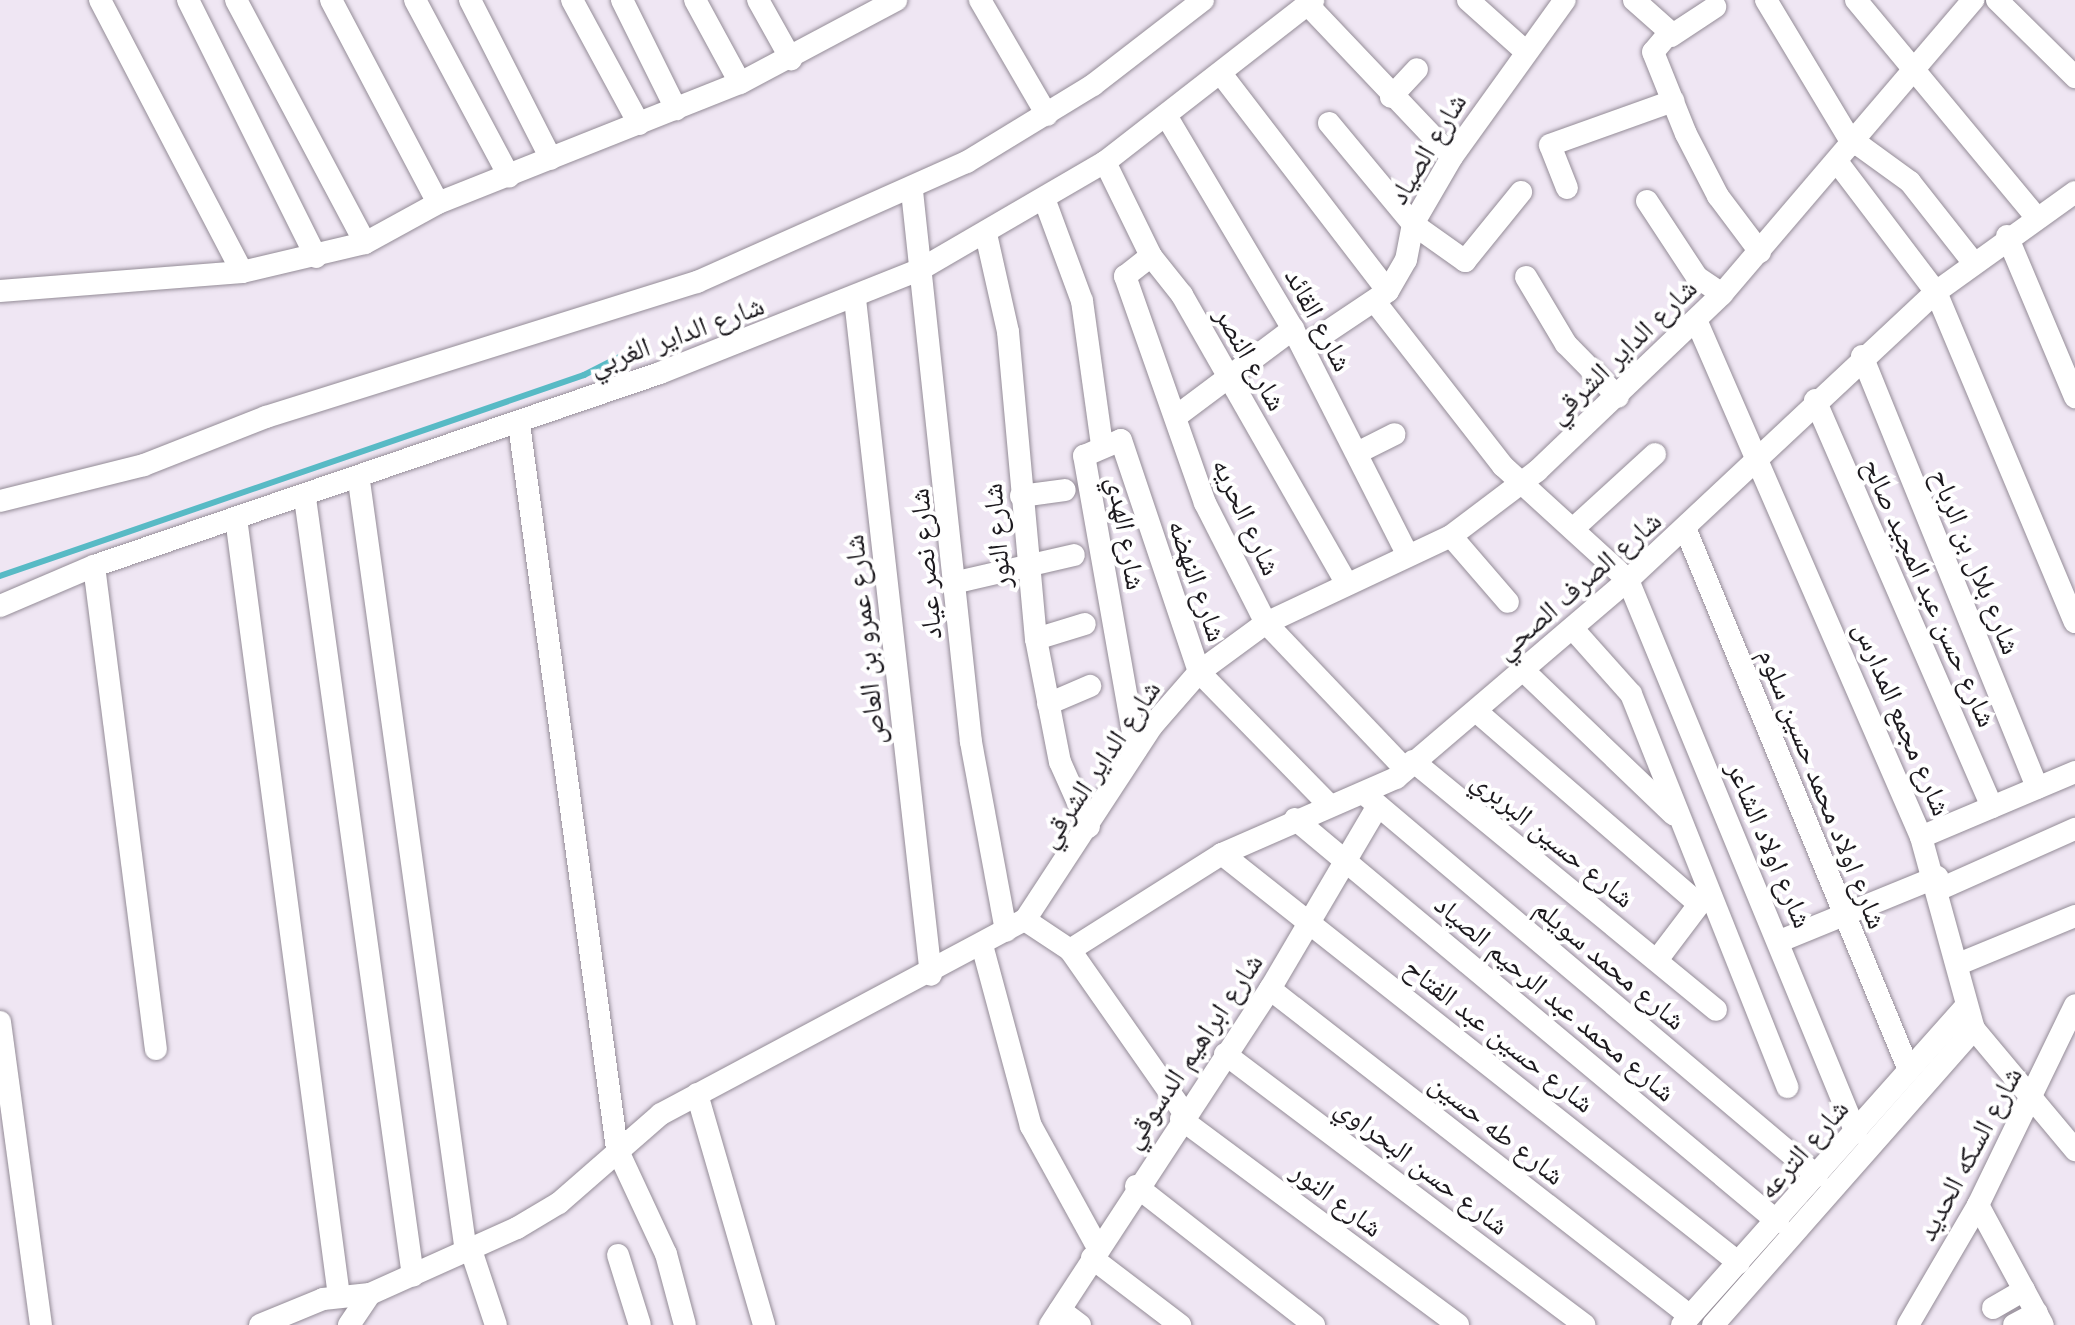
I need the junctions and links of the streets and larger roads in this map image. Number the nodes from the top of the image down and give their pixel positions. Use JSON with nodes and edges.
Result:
{"nodes":[{"id":1,"x":100,"y":0,"type":"edge"},
{"id":2,"x":188,"y":0,"type":"edge"},
{"id":3,"x":236,"y":0,"type":"edge"},
{"id":4,"x":331,"y":0,"type":"edge"},
{"id":5,"x":415,"y":0,"type":"edge"},
{"id":6,"x":470,"y":0,"type":"edge"},
{"id":7,"x":572,"y":0,"type":"edge"},
{"id":8,"x":622,"y":0,"type":"edge"},
{"id":9,"x":695,"y":0,"type":"edge"},
{"id":10,"x":758,"y":0,"type":"edge"},
{"id":11,"x":896,"y":0,"type":"edge"},
{"id":12,"x":980,"y":0,"type":"edge"},
{"id":13,"x":1203,"y":0,"type":"edge"},
{"id":14,"x":1468,"y":0,"type":"edge"},
{"id":15,"x":1565,"y":0,"type":"edge"},
{"id":16,"x":1634,"y":0,"type":"edge"},
{"id":17,"x":1766,"y":0,"type":"edge"},
{"id":18,"x":1856,"y":0,"type":"edge"},
{"id":19,"x":1973,"y":0,"type":"edge"},
{"id":20,"x":1997,"y":0,"type":"edge"},
{"id":21,"x":1310,"y":3,"type":"edge"},
{"id":22,"x":1715,"y":7,"type":"dead end"},
{"id":23,"x":1671,"y":36,"type":"junction"},
{"id":24,"x":1524,"y":50,"type":"junction"},
{"id":25,"x":791,"y":59,"type":"junction"},
{"id":26,"x":1915,"y":68,"type":"junction"},
{"id":27,"x":1417,"y":69,"type":"dead end"},
{"id":28,"x":1222,"y":75,"type":"junction"},
{"id":29,"x":2075,"y":77,"type":"edge"},
{"id":30,"x":740,"y":83,"type":"junction"},
{"id":31,"x":1391,"y":97,"type":"junction"},
{"id":32,"x":1673,"y":101,"type":"junction"},
{"id":33,"x":676,"y":109,"type":"junction"},
{"id":34,"x":1047,"y":115,"type":"junction"},
{"id":35,"x":1167,"y":117,"type":"junction"},
{"id":36,"x":1329,"y":123,"type":"dead end"},
{"id":37,"x":639,"y":124,"type":"junction"},
{"id":38,"x":1854,"y":143,"type":"junction"},
{"id":39,"x":1452,"y":157,"type":"junction"},
{"id":40,"x":551,"y":159,"type":"junction"},
{"id":41,"x":1105,"y":162,"type":"junction"},
{"id":42,"x":1838,"y":163,"type":"junction"},
{"id":43,"x":509,"y":176,"type":"junction"},
{"id":44,"x":1567,"y":188,"type":"dead end"},
{"id":45,"x":912,"y":191,"type":"junction"},
{"id":46,"x":1521,"y":192,"type":"dead end"},
{"id":47,"x":2075,"y":192,"type":"edge"},
{"id":48,"x":1045,"y":201,"type":"junction"},
{"id":49,"x":1647,"y":201,"type":"dead end"},
{"id":50,"x":438,"y":203,"type":"junction"},
{"id":51,"x":2036,"y":217,"type":"junction"},
{"id":52,"x":1413,"y":224,"type":"junction"},
{"id":53,"x":986,"y":234,"type":"junction"},
{"id":54,"x":2007,"y":236,"type":"junction"},
{"id":55,"x":365,"y":243,"type":"junction"},
{"id":56,"x":1760,"y":252,"type":"junction"},
{"id":57,"x":1151,"y":256,"type":"junction"},
{"id":58,"x":316,"y":257,"type":"junction"},
{"id":59,"x":1973,"y":262,"type":"junction"},
{"id":60,"x":921,"y":269,"type":"junction"},
{"id":61,"x":242,"y":272,"type":"junction"},
{"id":62,"x":1526,"y":277,"type":"dead end"},
{"id":63,"x":0,"y":291,"type":"edge"},
{"id":64,"x":1936,"y":292,"type":"junction"},
{"id":65,"x":1722,"y":294,"type":"junction"},
{"id":66,"x":1382,"y":297,"type":"junction"},
{"id":67,"x":855,"y":299,"type":"junction"},
{"id":68,"x":1696,"y":320,"type":"junction"},
{"id":69,"x":1298,"y":338,"type":"junction"},
{"id":70,"x":1862,"y":356,"type":"junction"},
{"id":71,"x":1226,"y":382,"type":"junction"},
{"id":72,"x":2073,"y":384,"type":"edge"},
{"id":73,"x":1618,"y":397,"type":"junction"},
{"id":74,"x":1815,"y":400,"type":"junction"},
{"id":75,"x":1178,"y":415,"type":"junction"},
{"id":76,"x":519,"y":424,"type":"junction"},
{"id":77,"x":1395,"y":434,"type":"dead end"},
{"id":78,"x":1102,"y":446,"type":"junction"},
{"id":79,"x":1357,"y":453,"type":"junction"},
{"id":80,"x":1655,"y":454,"type":"dead end"},
{"id":81,"x":1761,"y":460,"type":"junction"},
{"id":82,"x":359,"y":481,"type":"junction"},
{"id":83,"x":1522,"y":483,"type":"junction"},
{"id":84,"x":1065,"y":490,"type":"dead end"},
{"id":85,"x":1021,"y":496,"type":"junction"},
{"id":86,"x":305,"y":498,"type":"junction"},
{"id":87,"x":0,"y":501,"type":"edge"},
{"id":88,"x":236,"y":518,"type":"junction"},
{"id":89,"x":1685,"y":528,"type":"junction"},
{"id":90,"x":1573,"y":529,"type":"junction"},
{"id":91,"x":1451,"y":536,"type":"junction"},
{"id":92,"x":1074,"y":555,"type":"dead end"},
{"id":93,"x":1408,"y":556,"type":"junction"},
{"id":94,"x":1026,"y":562,"type":"junction"},
{"id":95,"x":94,"y":566,"type":"junction"},
{"id":96,"x":1628,"y":580,"type":"junction"},
{"id":97,"x":953,"y":583,"type":"junction"},
{"id":98,"x":1347,"y":584,"type":"junction"},
{"id":99,"x":1508,"y":602,"type":"dead end"},
{"id":100,"x":0,"y":606,"type":"edge"},
{"id":101,"x":2075,"y":622,"type":"edge"},
{"id":102,"x":1266,"y":623,"type":"junction"},
{"id":103,"x":1085,"y":624,"type":"dead end"},
{"id":104,"x":1573,"y":629,"type":"junction"},
{"id":105,"x":1036,"y":639,"type":"junction"},
{"id":106,"x":1524,"y":671,"type":"junction"},
{"id":107,"x":1199,"y":672,"type":"junction"},
{"id":108,"x":1090,"y":686,"type":"dead end"},
{"id":109,"x":1048,"y":704,"type":"junction"},
{"id":110,"x":1476,"y":711,"type":"junction"},
{"id":111,"x":1136,"y":750,"type":"junction"},
{"id":112,"x":1409,"y":765,"type":"junction"},
{"id":113,"x":2075,"y":772,"type":"edge"},
{"id":114,"x":2037,"y":788,"type":"junction"},
{"id":115,"x":1372,"y":800,"type":"junction"},
{"id":116,"x":1330,"y":806,"type":"junction"},
{"id":117,"x":1992,"y":807,"type":"junction"},
{"id":118,"x":1295,"y":819,"type":"junction"},
{"id":119,"x":1678,"y":819,"type":"junction"},
{"id":120,"x":1089,"y":827,"type":"junction"},
{"id":121,"x":2075,"y":829,"type":"edge"},
{"id":122,"x":1921,"y":837,"type":"junction"},
{"id":123,"x":1222,"y":854,"type":"junction"},
{"id":124,"x":1346,"y":860,"type":"junction"},
{"id":125,"x":1938,"y":883,"type":"junction"},
{"id":126,"x":1704,"y":898,"type":"junction"},
{"id":127,"x":1844,"y":915,"type":"junction"},
{"id":128,"x":2075,"y":916,"type":"edge"},
{"id":129,"x":1310,"y":922,"type":"junction"},
{"id":130,"x":1016,"y":926,"type":"junction"},
{"id":131,"x":1780,"y":941,"type":"junction"},
{"id":132,"x":982,"y":945,"type":"junction"},
{"id":133,"x":1070,"y":950,"type":"junction"},
{"id":134,"x":1657,"y":960,"type":"junction"},
{"id":135,"x":1961,"y":963,"type":"junction"},
{"id":136,"x":931,"y":975,"type":"junction"},
{"id":137,"x":1270,"y":989,"type":"junction"},
{"id":138,"x":2075,"y":1005,"type":"edge"},
{"id":139,"x":1716,"y":1010,"type":"dead end"},
{"id":140,"x":1969,"y":1019,"type":"junction"},
{"id":141,"x":0,"y":1022,"type":"edge"},
{"id":142,"x":156,"y":1049,"type":"dead end"},
{"id":143,"x":1225,"y":1054,"type":"junction"},
{"id":144,"x":1909,"y":1070,"type":"junction"},
{"id":145,"x":1787,"y":1087,"type":"dead end"},
{"id":146,"x":697,"y":1094,"type":"junction"},
{"id":147,"x":2034,"y":1096,"type":"junction"},
{"id":148,"x":1183,"y":1116,"type":"junction"},
{"id":149,"x":1856,"y":1133,"type":"junction"},
{"id":150,"x":617,"y":1149,"type":"junction"},
{"id":151,"x":2075,"y":1150,"type":"edge"},
{"id":152,"x":1817,"y":1176,"type":"junction"},
{"id":153,"x":1136,"y":1186,"type":"junction"},
{"id":154,"x":1978,"y":1205,"type":"junction"},
{"id":155,"x":1778,"y":1222,"type":"junction"},
{"id":156,"x":469,"y":1251,"type":"junction"},
{"id":157,"x":1095,"y":1253,"type":"junction"},
{"id":158,"x":618,"y":1255,"type":"dead end"},
{"id":159,"x":1739,"y":1263,"type":"junction"},
{"id":160,"x":413,"y":1276,"type":"junction"},
{"id":161,"x":2024,"y":1290,"type":"junction"},
{"id":162,"x":339,"y":1296,"type":"junction"},
{"id":163,"x":1993,"y":1308,"type":"dead end"},
{"id":164,"x":363,"y":1314,"type":"edge"},
{"id":165,"x":1055,"y":1317,"type":"edge"},
{"id":166,"x":2040,"y":1319,"type":"edge"},
{"id":167,"x":1686,"y":1320,"type":"edge"},
{"id":168,"x":1913,"y":1322,"type":"edge"},
{"id":169,"x":41,"y":1325,"type":"edge"},
{"id":170,"x":260,"y":1325,"type":"edge"},
{"id":171,"x":496,"y":1325,"type":"edge"},
{"id":172,"x":640,"y":1325,"type":"edge"},
{"id":173,"x":685,"y":1325,"type":"edge"},
{"id":174,"x":764,"y":1325,"type":"edge"},
{"id":175,"x":1080,"y":1325,"type":"edge"},
{"id":176,"x":1180,"y":1325,"type":"edge"},
{"id":177,"x":1314,"y":1325,"type":"edge"},
{"id":178,"x":1458,"y":1325,"type":"edge"},
{"id":179,"x":1584,"y":1325,"type":"edge"},
{"id":180,"x":1713,"y":1325,"type":"edge"},
{"id":181,"x":2014,"y":1325,"type":"edge"}],
"edges":[{"from":1,"to":61,"type":"street"},
{"from":2,"to":58,"type":"street"},
{"from":3,"to":55,"type":"street"},
{"from":4,"to":50,"type":"street"},
{"from":5,"to":43,"type":"street"},
{"from":6,"to":40,"type":"street"},
{"from":7,"to":37,"type":"street"},
{"from":8,"to":33,"type":"street"},
{"from":9,"to":30,"type":"street"},
{"from":10,"to":25,"type":"street"},
{"from":11,"to":25,"type":"street"},
{"from":12,"to":34,"type":"street"},
{"from":13,"to":34,"type":"street","name":"شارع الداير الغربي"},
{"from":14,"to":24,"type":"street"},
{"from":15,"to":24,"type":"street","name":"شارع الصياد"},
{"from":16,"to":23,"type":"street"},
{"from":17,"to":38,"type":"street"},
{"from":18,"to":26,"type":"street"},
{"from":19,"to":26,"type":"street","name":"شارع الداير الشرقي"},
{"from":20,"to":29,"type":"street"},
{"from":21,"to":28,"type":"street","name":"شارع الداير الغربي"},
{"from":21,"to":31,"type":"street"},
{"from":22,"to":23,"type":"street"},
{"from":23,"to":32,"type":"street"},
{"from":24,"to":39,"type":"street","name":"شارع الصياد"},
{"from":25,"to":30,"type":"street"},
{"from":26,"to":38,"type":"street","name":"شارع الداير الشرقي"},
{"from":26,"to":51,"type":"street"},
{"from":27,"to":31,"type":"street"},
{"from":28,"to":35,"type":"street","name":"شارع الداير الغربي"},
{"from":28,"to":66,"type":"street"},
{"from":30,"to":33,"type":"street"},
{"from":31,"to":39,"type":"street"},
{"from":32,"to":44,"type":"street"},
{"from":32,"to":56,"type":"street"},
{"from":33,"to":37,"type":"street"},
{"from":34,"to":45,"type":"street","name":"شارع الداير الغربي"},
{"from":35,"to":41,"type":"street","name":"شارع الداير الغربي"},
{"from":35,"to":69,"type":"street","name":"شارع القائد"},
{"from":36,"to":52,"type":"street"},
{"from":37,"to":40,"type":"street"},
{"from":38,"to":42,"type":"street","name":"شارع الداير الشرقي"},
{"from":38,"to":59,"type":"street"},
{"from":39,"to":52,"type":"street","name":"شارع الصياد"},
{"from":40,"to":43,"type":"street"},
{"from":41,"to":48,"type":"street","name":"شارع الداير الغربي"},
{"from":41,"to":57,"type":"street","name":"شارع النصر"},
{"from":42,"to":56,"type":"street","name":"شارع الداير الشرقي"},
{"from":42,"to":64,"type":"street"},
{"from":43,"to":50,"type":"street"},
{"from":45,"to":60,"type":"street","name":"شارع نصر عياد"},
{"from":45,"to":87,"type":"street","name":"شارع الداير الغربي"},
{"from":46,"to":52,"type":"street"},
{"from":47,"to":51,"type":"street","name":"شارع الصرف الصحي"},
{"from":48,"to":53,"type":"street","name":"شارع الداير الغربي"},
{"from":48,"to":78,"type":"street","name":"شارع الهدي"},
{"from":49,"to":65,"type":"street"},
{"from":50,"to":55,"type":"street"},
{"from":51,"to":54,"type":"street","name":"شارع الصرف الصحي"},
{"from":52,"to":66,"type":"street","name":"شارع الصياد"},
{"from":53,"to":60,"type":"street","name":"شارع الداير الغربي"},
{"from":53,"to":85,"type":"street","name":"شارع النور"},
{"from":54,"to":59,"type":"street","name":"شارع الصرف الصحي"},
{"from":54,"to":72,"type":"street"},
{"from":55,"to":58,"type":"street"},
{"from":56,"to":65,"type":"street","name":"شارع الداير الشرقي"},
{"from":57,"to":71,"type":"street","name":"شارع النصر"},
{"from":57,"to":75,"type":"street","name":"شارع الحريه"},
{"from":58,"to":61,"type":"street"},
{"from":59,"to":64,"type":"street","name":"شارع الصرف الصحي"},
{"from":60,"to":67,"type":"street","name":"شارع الداير الغربي"},
{"from":60,"to":97,"type":"street","name":"شارع نصر عياد"},
{"from":61,"to":63,"type":"street"},
{"from":62,"to":73,"type":"street"},
{"from":64,"to":70,"type":"street","name":"شارع الصرف الصحي"},
{"from":64,"to":101,"type":"street"},
{"from":65,"to":68,"type":"street","name":"شارع الداير الشرقي"},
{"from":66,"to":69,"type":"street"},
{"from":66,"to":83,"type":"street"},
{"from":67,"to":76,"type":"street","name":"شارع الداير الغربي"},
{"from":67,"to":136,"type":"street","name":"شارع عمرو بن العاص"},
{"from":68,"to":73,"type":"street","name":"شارع الداير الشرقي"},
{"from":68,"to":81,"type":"street","name":"شارع مجمع المدارس"},
{"from":69,"to":71,"type":"street"},
{"from":69,"to":79,"type":"street","name":"شارع القائد"},
{"from":70,"to":74,"type":"street","name":"شارع الصرف الصحي"},
{"from":70,"to":114,"type":"street","name":"شارع بلال بن الرباح"},
{"from":71,"to":75,"type":"street"},
{"from":71,"to":98,"type":"street","name":"شارع النصر"},
{"from":73,"to":83,"type":"street","name":"شارع الداير الشرقي"},
{"from":74,"to":81,"type":"street","name":"شارع الصرف الصحي"},
{"from":74,"to":117,"type":"street","name":"شارع حسن عبد المجيد صالح"},
{"from":75,"to":102,"type":"street","name":"شارع الحريه"},
{"from":76,"to":82,"type":"street","name":"شارع الداير الغربي"},
{"from":76,"to":150,"type":"street"},
{"from":77,"to":79,"type":"street"},
{"from":78,"to":107,"type":"street","name":"شارع النهضه"},
{"from":78,"to":111,"type":"street","name":"شارع الهدي"},
{"from":79,"to":93,"type":"street","name":"شارع القائد"},
{"from":80,"to":90,"type":"street"},
{"from":81,"to":89,"type":"street","name":"شارع الصرف الصحي"},
{"from":81,"to":122,"type":"street","name":"شارع مجمع المدارس"},
{"from":82,"to":86,"type":"street","name":"شارع الداير الغربي"},
{"from":82,"to":156,"type":"street"},
{"from":83,"to":90,"type":"street"},
{"from":83,"to":91,"type":"street","name":"شارع الداير الشرقي"},
{"from":84,"to":85,"type":"street"},
{"from":85,"to":94,"type":"street","name":"شارع النور"},
{"from":86,"to":88,"type":"street","name":"شارع الداير الغربي"},
{"from":86,"to":160,"type":"street"},
{"from":88,"to":95,"type":"street","name":"شارع الداير الغربي"},
{"from":88,"to":162,"type":"street"},
{"from":89,"to":96,"type":"street","name":"شارع الصرف الصحي"},
{"from":89,"to":127,"type":"street","name":"شارع اولاد محمد حسين سلوم"},
{"from":90,"to":96,"type":"street"},
{"from":91,"to":93,"type":"street","name":"شارع الداير الشرقي"},
{"from":91,"to":99,"type":"street"},
{"from":92,"to":94,"type":"street"},
{"from":93,"to":98,"type":"street","name":"شارع الداير الشرقي"},
{"from":94,"to":97,"type":"street"},
{"from":94,"to":105,"type":"street","name":"شارع النور"},
{"from":95,"to":100,"type":"street","name":"شارع الداير الغربي"},
{"from":95,"to":142,"type":"street"},
{"from":96,"to":104,"type":"street","name":"شارع الصرف الصحي"},
{"from":96,"to":131,"type":"street","name":"شارع اولاد الشاعر"},
{"from":97,"to":130,"type":"street","name":"شارع نصر عياد"},
{"from":98,"to":102,"type":"street","name":"شارع الداير الشرقي"},
{"from":102,"to":107,"type":"street","name":"شارع الداير الشرقي"},
{"from":102,"to":112,"type":"street","name":"شارع الحريه"},
{"from":103,"to":105,"type":"street"},
{"from":104,"to":106,"type":"street","name":"شارع الصرف الصحي"},
{"from":104,"to":119,"type":"street"},
{"from":105,"to":109,"type":"street","name":"شارع النور"},
{"from":106,"to":110,"type":"street","name":"شارع الصرف الصحي"},
{"from":106,"to":119,"type":"street"},
{"from":107,"to":111,"type":"street","name":"شارع الداير الشرقي"},
{"from":107,"to":116,"type":"street","name":"شارع النهضه"},
{"from":108,"to":109,"type":"street"},
{"from":109,"to":120,"type":"street","name":"شارع النور"},
{"from":110,"to":112,"type":"street","name":"شارع الصرف الصحي"},
{"from":110,"to":126,"type":"street"},
{"from":111,"to":120,"type":"street","name":"شارع الداير الشرقي"},
{"from":112,"to":115,"type":"street","name":"شارع الصرف الصحي"},
{"from":112,"to":134,"type":"street","name":"شارع حسين البربري"},
{"from":113,"to":114,"type":"street"},
{"from":114,"to":117,"type":"street"},
{"from":115,"to":116,"type":"street","name":"شارع الصرف الصحي"},
{"from":115,"to":124,"type":"street","name":"شارع ابراهيم الدسوقي"},
{"from":115,"to":152,"type":"street","name":"شارع محمد سويلم"},
{"from":116,"to":118,"type":"street","name":"شارع الصرف الصحي"},
{"from":117,"to":122,"type":"street"},
{"from":118,"to":123,"type":"street","name":"شارع الصرف الصحي"},
{"from":118,"to":124,"type":"street","name":"شارع محمد عبد الرحيم الصياد"},
{"from":119,"to":126,"type":"street"},
{"from":120,"to":130,"type":"street","name":"شارع الداير الشرقي"},
{"from":121,"to":125,"type":"street"},
{"from":122,"to":125,"type":"street","name":"شارع مجمع المدارس"},
{"from":123,"to":129,"type":"street","name":"شارع حسين عبد الفتاح"},
{"from":123,"to":133,"type":"street","name":"شارع الصرف الصحي"},
{"from":124,"to":129,"type":"street","name":"شارع ابراهيم الدسوقي"},
{"from":124,"to":155,"type":"street","name":"شارع محمد عبد الرحيم الصياد"},
{"from":125,"to":127,"type":"street"},
{"from":125,"to":135,"type":"street","name":"شارع مجمع المدارس"},
{"from":126,"to":134,"type":"street"},
{"from":126,"to":145,"type":"street"},
{"from":127,"to":131,"type":"street"},
{"from":127,"to":144,"type":"street","name":"شارع اولاد محمد حسين سلوم"},
{"from":128,"to":135,"type":"street"},
{"from":129,"to":137,"type":"street","name":"شارع ابراهيم الدسوقي"},
{"from":129,"to":159,"type":"street","name":"شارع حسين عبد الفتاح"},
{"from":130,"to":132,"type":"street","name":"شارع الداير الشرقي"},
{"from":130,"to":133,"type":"street"},
{"from":131,"to":149,"type":"street","name":"شارع اولاد الشاعر"},
{"from":132,"to":136,"type":"street","name":"شارع الداير الشرقي"},
{"from":132,"to":157,"type":"street"},
{"from":133,"to":148,"type":"street","name":"شارع النور"},
{"from":134,"to":139,"type":"street","name":"شارع حسين البربري"},
{"from":135,"to":140,"type":"street","name":"شارع مجمع المدارس"},
{"from":136,"to":146,"type":"street","name":"شارع الداير الشرقي"},
{"from":137,"to":143,"type":"street","name":"شارع ابراهيم الدسوقي"},
{"from":137,"to":167,"type":"street","name":"شارع طه حسين"},
{"from":138,"to":147,"type":"street","name":"شارع السكه الحديد"},
{"from":140,"to":144,"type":"street","name":"شارع الترعه"},
{"from":140,"to":147,"type":"street"},
{"from":140,"to":180,"type":"street","name":"شارع الترعه"},
{"from":141,"to":169,"type":"street"},
{"from":143,"to":148,"type":"street","name":"شارع ابراهيم الدسوقي"},
{"from":143,"to":179,"type":"street","name":"شارع حسن البحراوي"},
{"from":144,"to":149,"type":"street","name":"شارع الترعه"},
{"from":146,"to":150,"type":"street","name":"شارع الداير الشرقي"},
{"from":146,"to":174,"type":"street"},
{"from":147,"to":151,"type":"street"},
{"from":147,"to":154,"type":"street","name":"شارع السكه الحديد"},
{"from":148,"to":153,"type":"street","name":"شارع ابراهيم الدسوقي"},
{"from":148,"to":178,"type":"street","name":"شارع النور"},
{"from":149,"to":152,"type":"street","name":"شارع الترعه"},
{"from":150,"to":156,"type":"street","name":"شارع الداير الشرقي"},
{"from":150,"to":173,"type":"street"},
{"from":152,"to":155,"type":"street","name":"شارع الترعه"},
{"from":153,"to":157,"type":"street","name":"شارع ابراهيم الدسوقي"},
{"from":153,"to":177,"type":"street"},
{"from":154,"to":161,"type":"street"},
{"from":154,"to":168,"type":"street","name":"شارع السكه الحديد"},
{"from":155,"to":159,"type":"street","name":"شارع الترعه"},
{"from":156,"to":160,"type":"street","name":"شارع الداير الشرقي"},
{"from":156,"to":171,"type":"street"},
{"from":157,"to":165,"type":"street","name":"شارع ابراهيم الدسوقي"},
{"from":157,"to":176,"type":"street"},
{"from":158,"to":172,"type":"street"},
{"from":159,"to":167,"type":"street","name":"شارع الترعه"},
{"from":160,"to":164,"type":"street","name":"شارع الداير الشرقي"},
{"from":161,"to":163,"type":"street"},
{"from":161,"to":166,"type":"street"},
{"from":162,"to":164,"type":"street","name":"شارع الداير الشرقي"},
{"from":162,"to":170,"type":"street","name":"شارع الداير الشرقي"},
{"from":165,"to":175,"type":"street"},
{"from":166,"to":181,"type":"street"}]}
